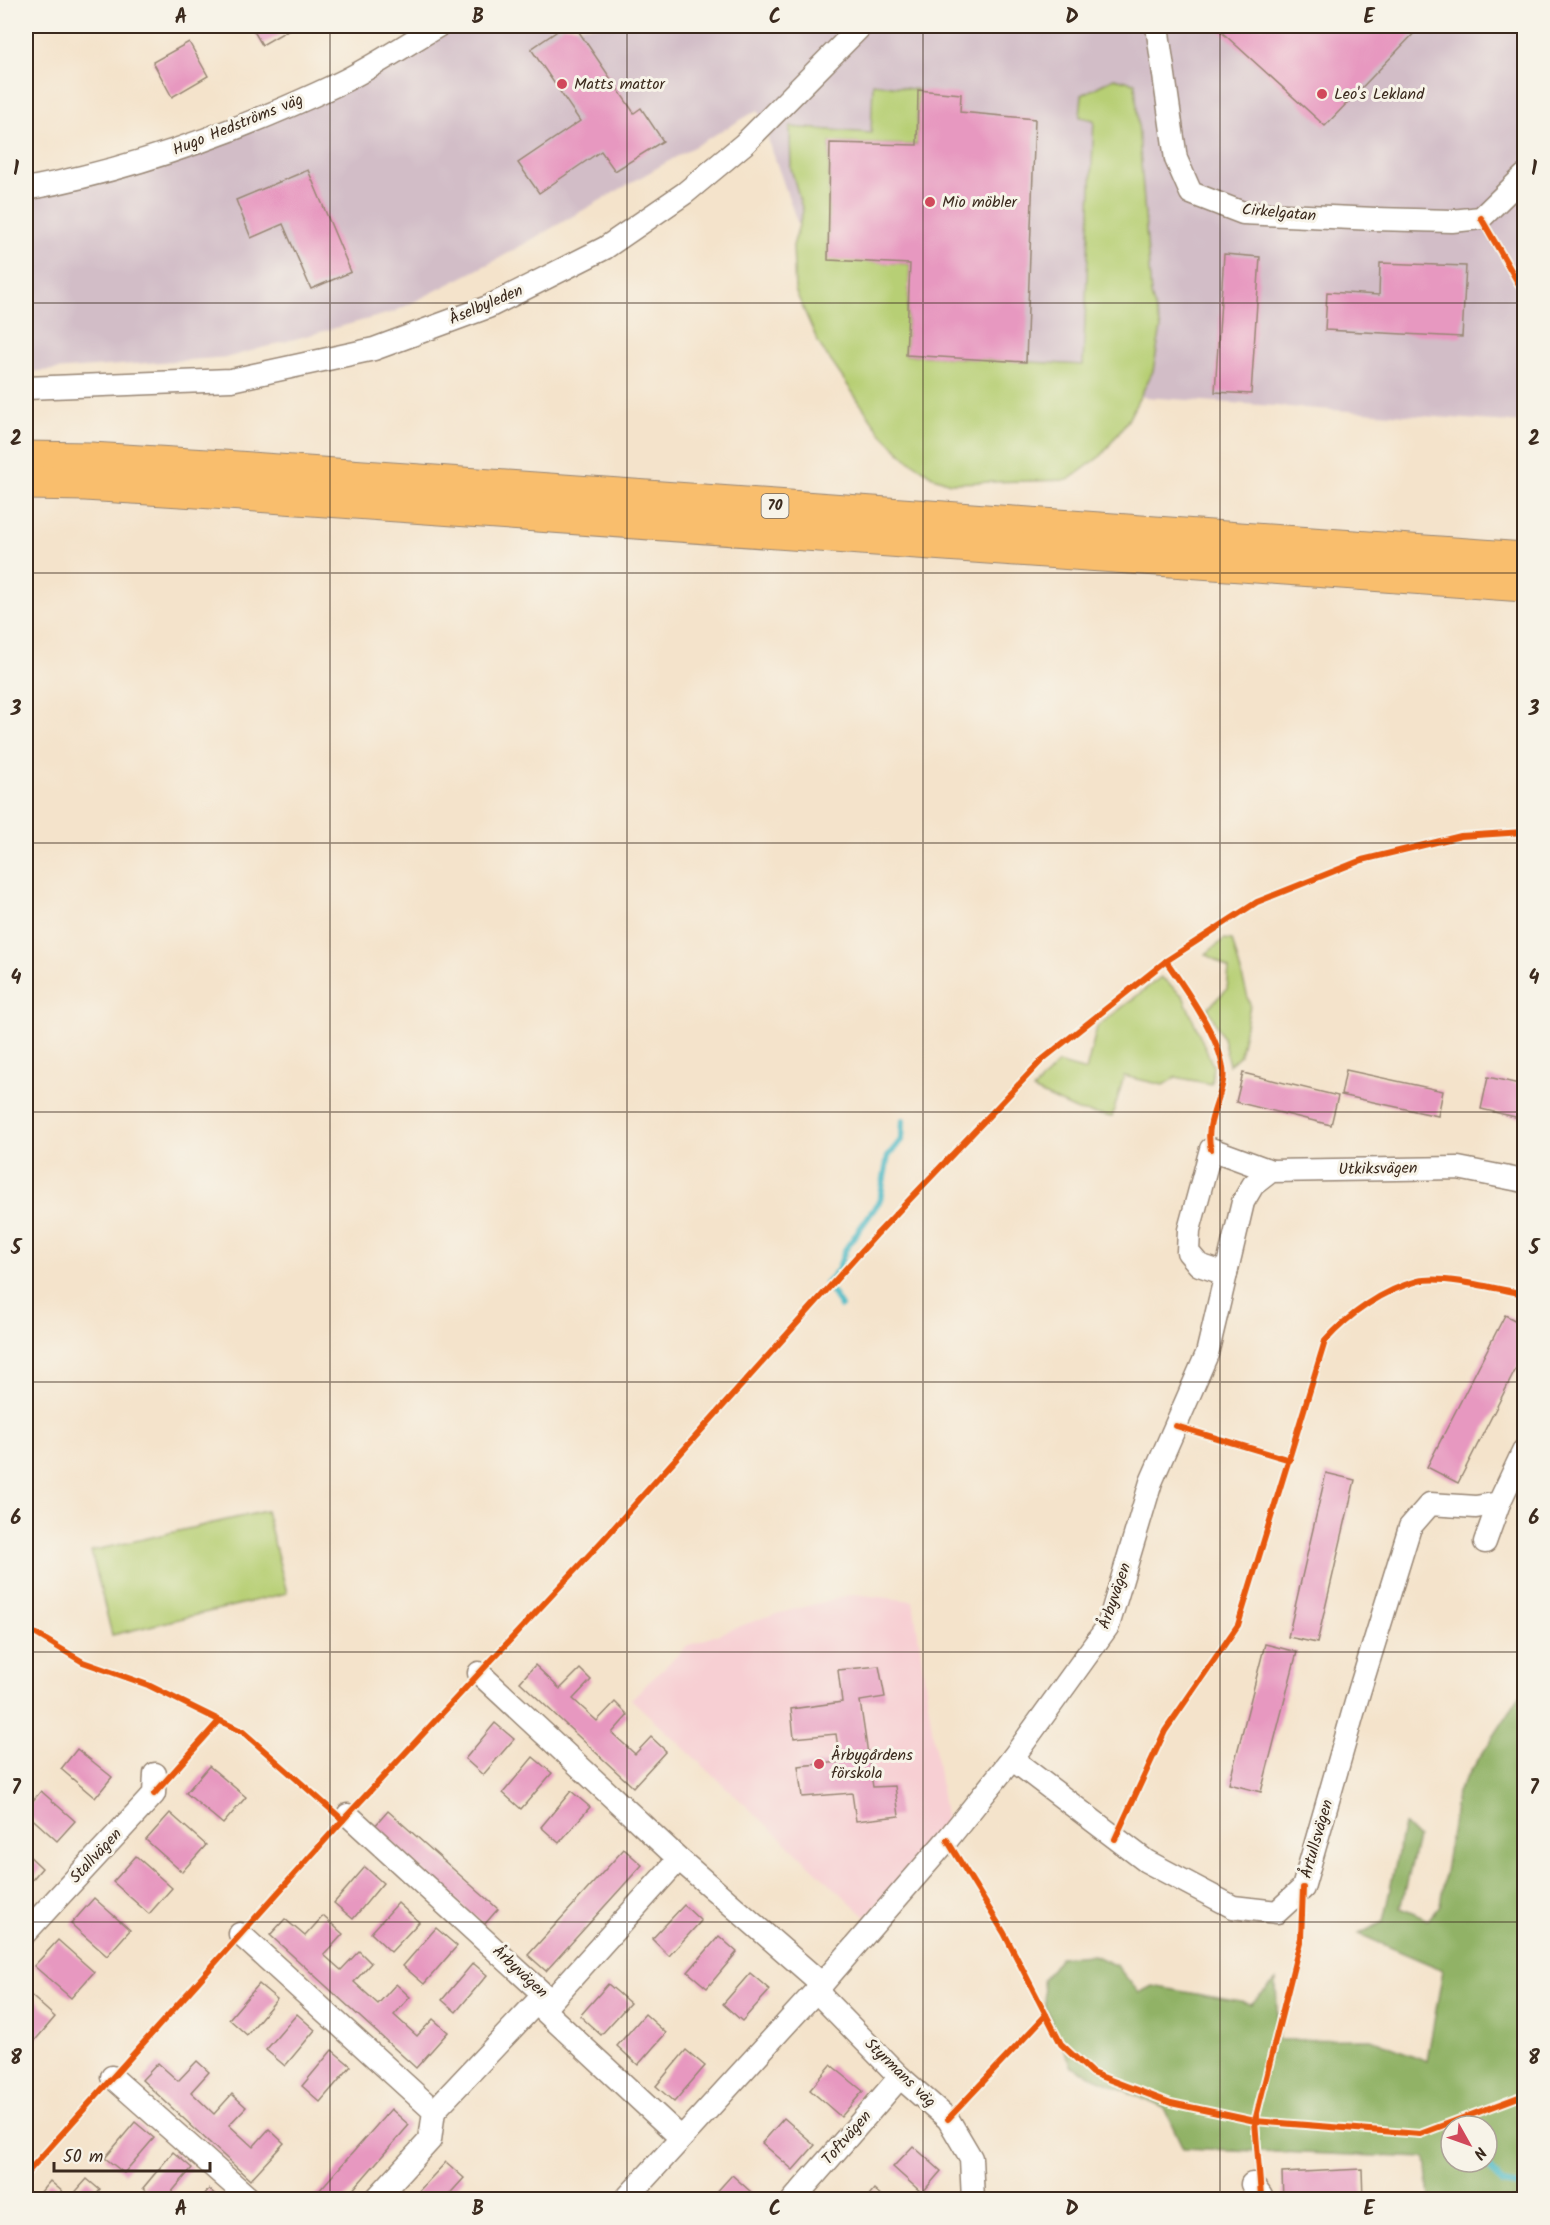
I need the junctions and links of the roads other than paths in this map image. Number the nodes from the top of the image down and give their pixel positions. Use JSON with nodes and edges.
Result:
{"nodes":[{"id":1,"x":438,"y":26,"type":"edge"},
{"id":2,"x":861,"y":26,"type":"edge"},
{"id":3,"x":1157,"y":26,"type":"edge"},
{"id":4,"x":1524,"y":176,"type":"edge"},
{"id":5,"x":26,"y":189,"type":"edge"},
{"id":6,"x":26,"y":388,"type":"edge"},
{"id":7,"x":26,"y":458,"type":"edge"},
{"id":8,"x":26,"y":483,"type":"edge"},
{"id":9,"x":1524,"y":559,"type":"edge"},
{"id":10,"x":1524,"y":585,"type":"edge"},
{"id":11,"x":1271,"y":1171,"type":"junction"},
{"id":12,"x":1524,"y":1181,"type":"edge"},
{"id":13,"x":1226,"y":1275,"type":"junction"},
{"id":14,"x":1524,"y":1450,"type":"edge"},
{"id":15,"x":1499,"y":1503,"type":"junction"},
{"id":16,"x":1485,"y":1542,"type":"dead end"},
{"id":17,"x":479,"y":1673,"type":"dead end"},
{"id":18,"x":1012,"y":1759,"type":"junction"},
{"id":19,"x":155,"y":1774,"type":"dead end"},
{"id":20,"x":348,"y":1815,"type":"dead end"},
{"id":21,"x":679,"y":1859,"type":"junction"},
{"id":22,"x":26,"y":1932,"type":"edge"},
{"id":23,"x":240,"y":1934,"type":"dead end"},
{"id":24,"x":819,"y":1987,"type":"junction"},
{"id":25,"x":543,"y":2002,"type":"junction"},
{"id":26,"x":112,"y":2077,"type":"dead end"},
{"id":27,"x":900,"y":2077,"type":"junction"},
{"id":28,"x":434,"y":2111,"type":"junction"},
{"id":29,"x":680,"y":2137,"type":"junction"},
{"id":30,"x":381,"y":2198,"type":"edge"},
{"id":31,"x":251,"y":2199,"type":"edge"},
{"id":32,"x":625,"y":2199,"type":"edge"},
{"id":33,"x":793,"y":2199,"type":"edge"},
{"id":34,"x":973,"y":2199,"type":"edge"}],
"edges":[{"from":1,"to":5,"type":"street","name":"Hugo Hedströms väg"},
{"from":2,"to":6,"type":"street","name":"Åselbyleden"},
{"from":3,"to":4,"type":"street","name":"Cirkelgatan"},
{"from":7,"to":9,"type":"highway","number":"70"},
{"from":8,"to":10,"type":"highway","number":"70"},
{"from":11,"to":12,"type":"street","name":"Utkiksvägen"},
{"from":11,"to":13,"type":"street","name":"Årbyvägen"},
{"from":11,"to":13,"type":"street"},
{"from":13,"to":18,"type":"street","name":"Årbyvägen"},
{"from":14,"to":15,"type":"street"},
{"from":15,"to":16,"type":"street"},
{"from":15,"to":18,"type":"street","name":"Årtullsvägen"},
{"from":17,"to":21,"type":"street"},
{"from":18,"to":24,"type":"street","name":"Årbyvägen"},
{"from":19,"to":22,"type":"street","name":"Stallvägen"},
{"from":20,"to":25,"type":"street","name":"Årbyvägen"},
{"from":21,"to":24,"type":"street"},
{"from":21,"to":25,"type":"street","name":"Årbyvägen"},
{"from":23,"to":28,"type":"street"},
{"from":24,"to":27,"type":"street","name":"Styrmans väg"},
{"from":24,"to":29,"type":"street","name":"Årbyvägen"},
{"from":25,"to":28,"type":"street","name":"Årbyvägen"},
{"from":25,"to":29,"type":"street","name":"Årbyvägen"},
{"from":26,"to":31,"type":"street"},
{"from":27,"to":33,"type":"street","name":"Toftvägen"},
{"from":27,"to":34,"type":"street","name":"Styrmans väg"},
{"from":28,"to":30,"type":"street"},
{"from":29,"to":32,"type":"street","name":"Årbyvägen"}]}
